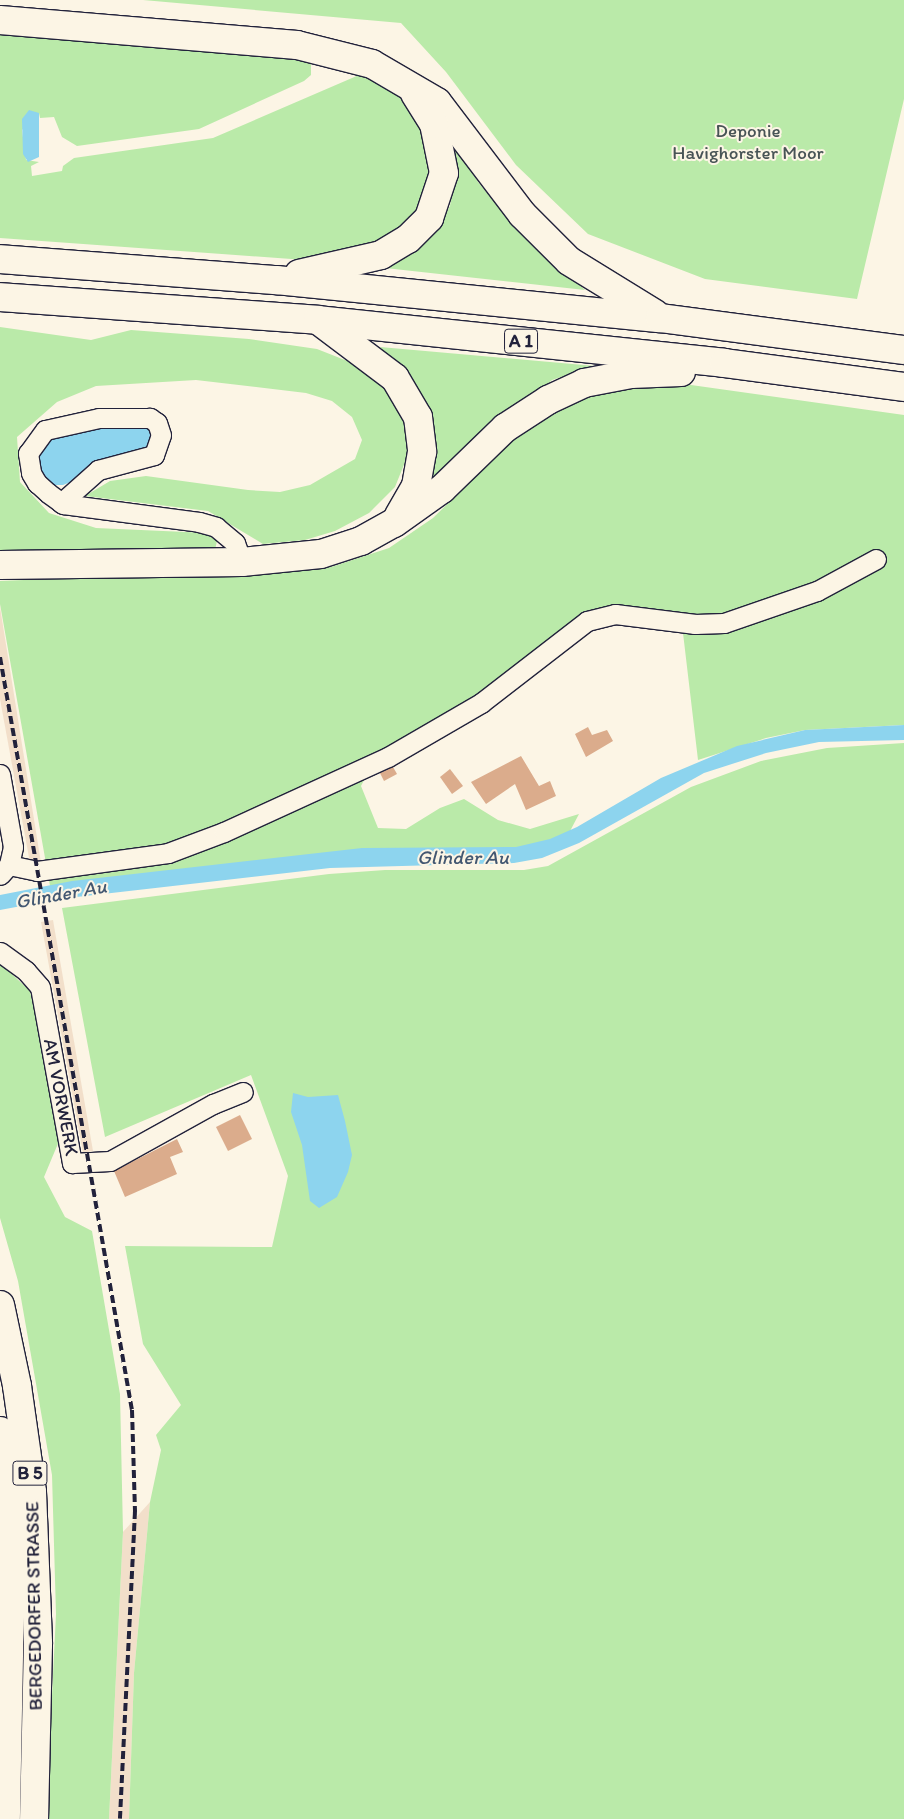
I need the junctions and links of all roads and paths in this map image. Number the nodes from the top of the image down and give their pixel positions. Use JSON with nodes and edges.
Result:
{"nodes":[{"id":1,"x":0,"y":20,"type":"edge"},
{"id":2,"x":404,"y":81,"type":"junction"},
{"id":3,"x":0,"y":259,"type":"edge"},
{"id":4,"x":276,"y":280,"type":"junction"},
{"id":5,"x":0,"y":297,"type":"edge"},
{"id":6,"x":660,"y":318,"type":"junction"},
{"id":7,"x":317,"y":320,"type":"junction"},
{"id":8,"x":904,"y":350,"type":"edge"},
{"id":9,"x":724,"y":363,"type":"junction"},
{"id":10,"x":904,"y":387,"type":"edge"},
{"id":11,"x":61,"y":503,"type":"junction"},
{"id":12,"x":394,"y":523,"type":"junction"},
{"id":13,"x":876,"y":558,"type":"dead end"},
{"id":14,"x":242,"y":562,"type":"junction"},
{"id":15,"x":0,"y":565,"type":"edge"},
{"id":16,"x":0,"y":774,"type":"edge"},
{"id":17,"x":5,"y":870,"type":"edge"},
{"id":18,"x":0,"y":952,"type":"edge"},
{"id":19,"x":244,"y":1092,"type":"dead end"},
{"id":20,"x":0,"y":1305,"type":"edge"},
{"id":21,"x":0,"y":1431,"type":"edge"},
{"id":22,"x":6,"y":1819,"type":"edge"},
{"id":23,"x":34,"y":1819,"type":"edge"}],
"edges":[{"from":1,"to":2,"type":"highway"},
{"from":2,"to":4,"type":"highway"},
{"from":2,"to":6,"type":"highway"},
{"from":3,"to":4,"type":"highway","number":"A 1"},
{"from":4,"to":6,"type":"highway","number":"A 1"},
{"from":5,"to":7,"type":"highway","number":"A 1"},
{"from":6,"to":8,"type":"highway","number":"A 1"},
{"from":7,"to":9,"type":"highway","number":"A 1"},
{"from":7,"to":12,"type":"highway"},
{"from":9,"to":10,"type":"highway","number":"A 1"},
{"from":9,"to":12,"type":"highway"},
{"from":11,"to":11,"type":"street"},
{"from":11,"to":14,"type":"street"},
{"from":12,"to":14,"type":"highway"},
{"from":13,"to":17,"type":"street"},
{"from":14,"to":15,"type":"highway"},
{"from":16,"to":17,"type":"street"},
{"from":18,"to":19,"type":"street","name":"AM VORWERK"},
{"from":20,"to":23,"type":"highway","name":"BERGEDORFER STRASSE","number":"B 5"},
{"from":21,"to":22,"type":"highway","name":"BERGEDORFER STRASSE","number":"B 5"}]}
